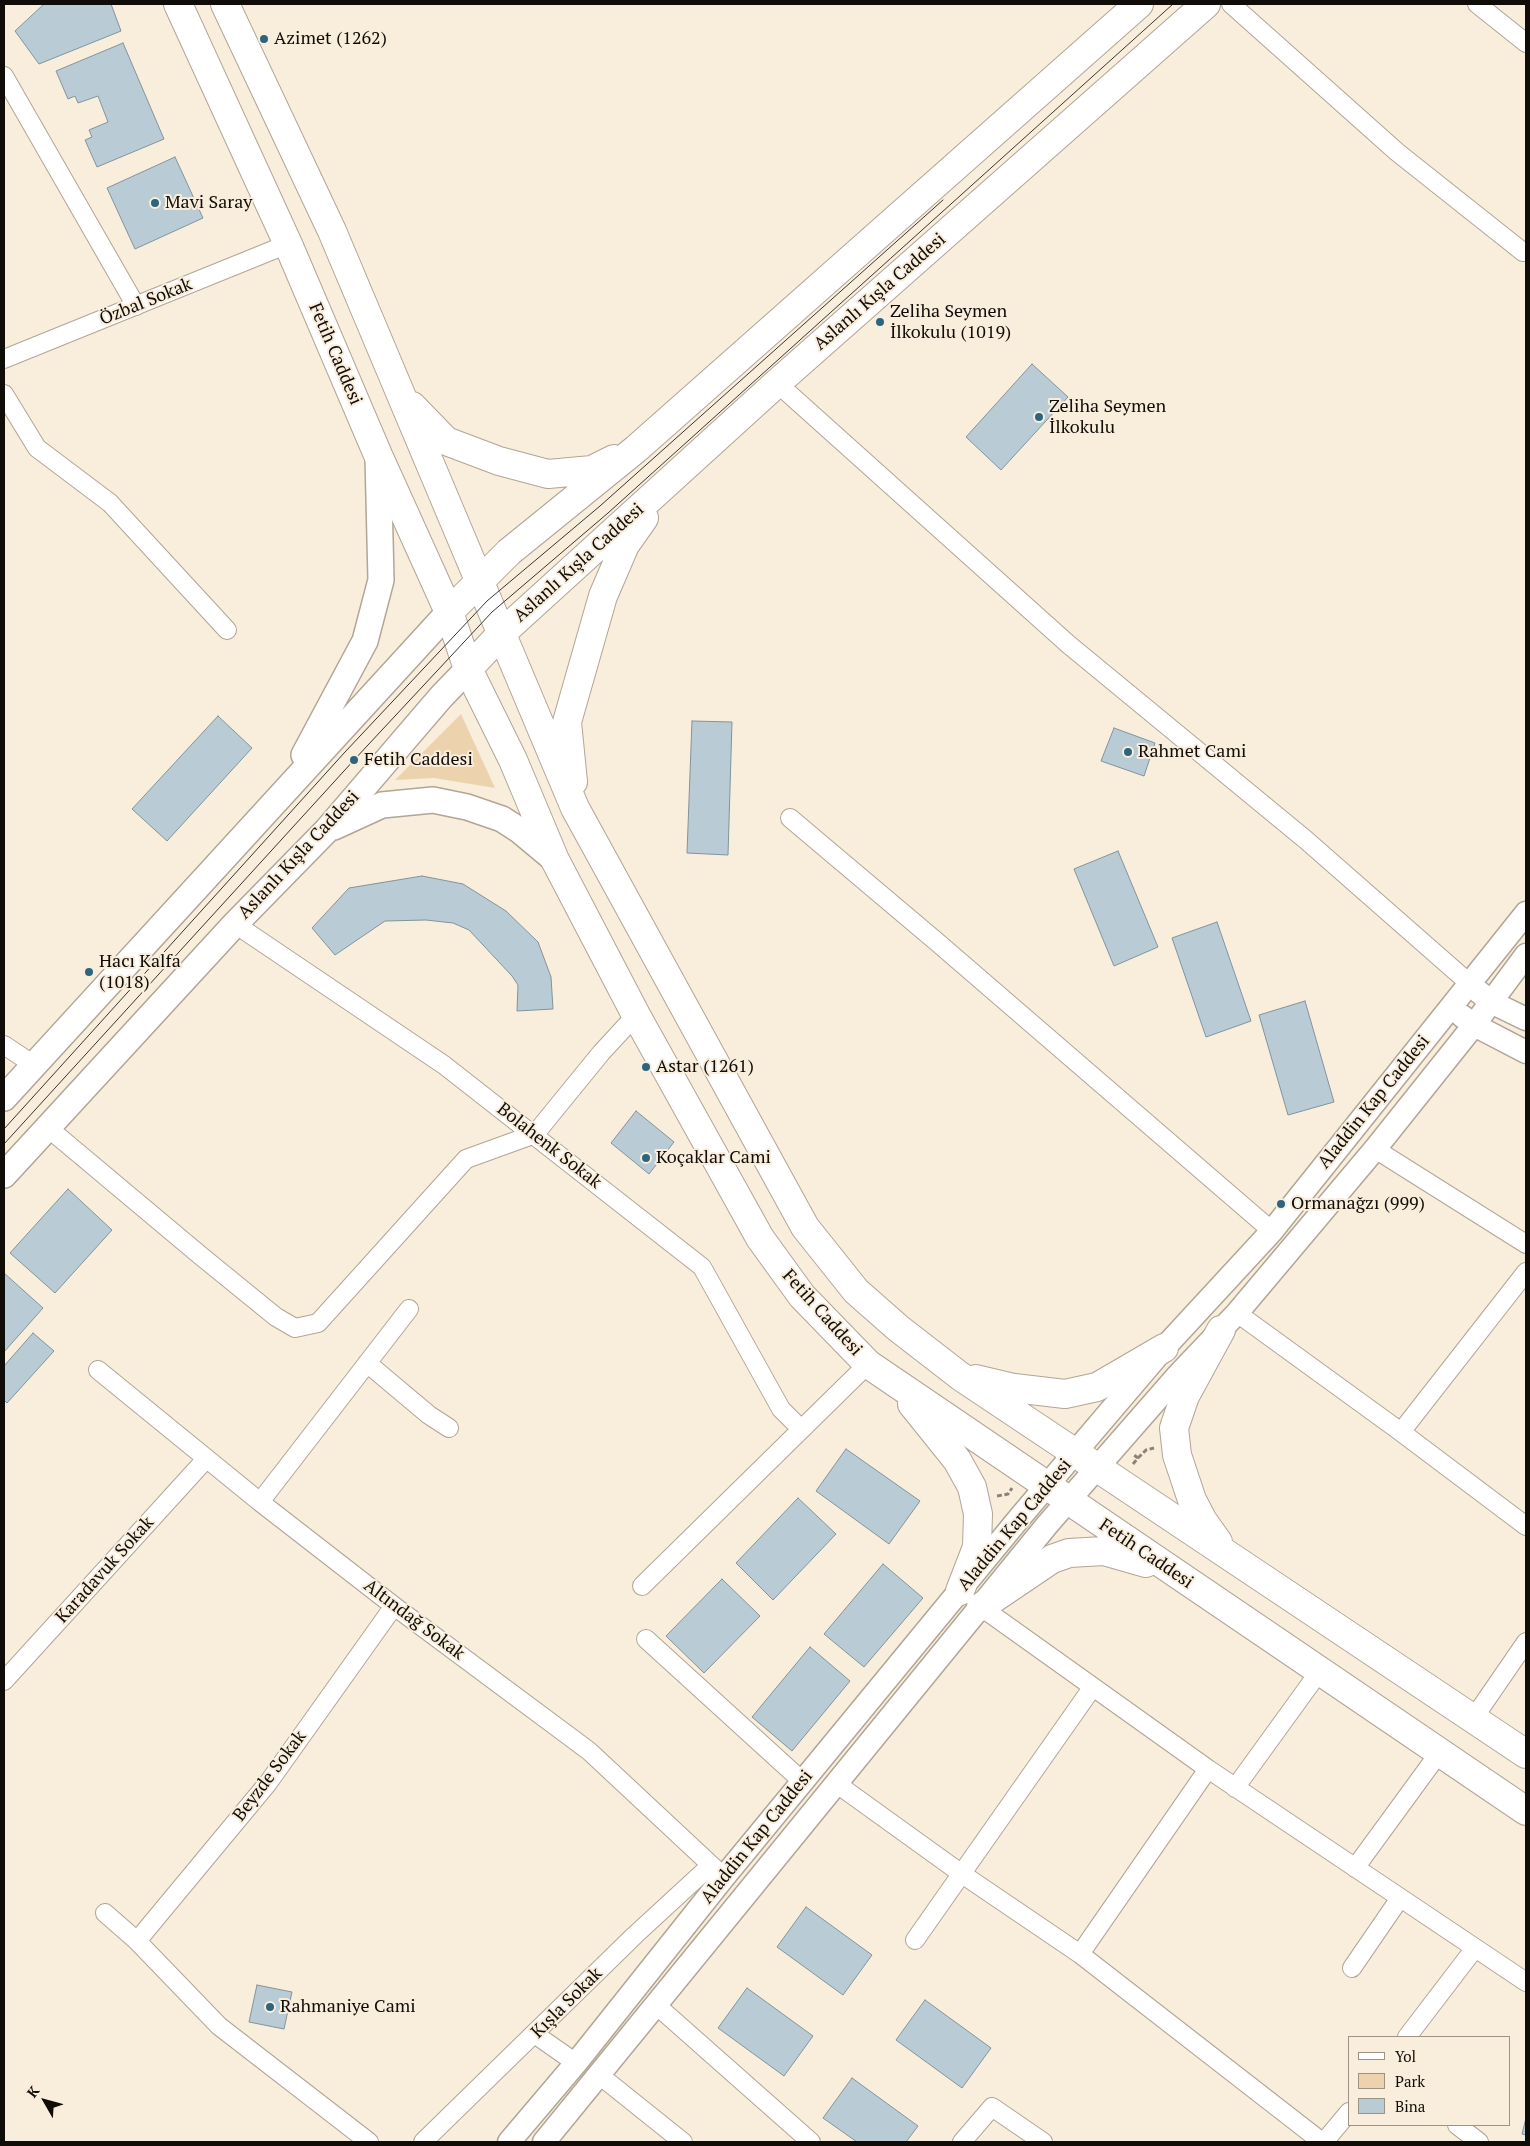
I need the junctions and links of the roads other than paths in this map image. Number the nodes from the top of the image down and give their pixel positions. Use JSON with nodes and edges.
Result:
{"nodes":[{"id":1,"x":178,"y":4,"type":"edge"},
{"id":2,"x":225,"y":4,"type":"edge"},
{"id":3,"x":1139,"y":4,"type":"edge"},
{"id":4,"x":1206,"y":4,"type":"edge"},
{"id":5,"x":1231,"y":4,"type":"edge"},
{"id":6,"x":1477,"y":4,"type":"edge"},
{"id":7,"x":1526,"y":43,"type":"edge"},
{"id":8,"x":4,"y":76,"type":"edge"},
{"id":9,"x":288,"y":244,"type":"junction"},
{"id":10,"x":1523,"y":252,"type":"dead end"},
{"id":11,"x":136,"y":306,"type":"junction"},
{"id":12,"x":4,"y":359,"type":"edge"},
{"id":13,"x":777,"y":383,"type":"junction"},
{"id":14,"x":4,"y":394,"type":"edge"},
{"id":15,"x":402,"y":395,"type":"junction"},
{"id":16,"x":636,"y":449,"type":"junction"},
{"id":17,"x":378,"y":455,"type":"junction"},
{"id":18,"x":671,"y":480,"type":"junction"},
{"id":19,"x":478,"y":581,"type":"junction"},
{"id":20,"x":448,"y":612,"type":"junction"},
{"id":21,"x":228,"y":630,"type":"dead end"},
{"id":22,"x":502,"y":633,"type":"junction"},
{"id":23,"x":468,"y":669,"type":"junction"},
{"id":24,"x":282,"y":792,"type":"junction"},
{"id":25,"x":575,"y":808,"type":"junction"},
{"id":26,"x":790,"y":818,"type":"dead end"},
{"id":27,"x":327,"y":830,"type":"junction"},
{"id":28,"x":554,"y":860,"type":"junction"},
{"id":29,"x":1526,"y":913,"type":"edge"},
{"id":30,"x":235,"y":924,"type":"junction"},
{"id":31,"x":1526,"y":955,"type":"edge"},
{"id":32,"x":1469,"y":983,"type":"junction"},
{"id":33,"x":1491,"y":1002,"type":"junction"},
{"id":34,"x":1451,"y":1006,"type":"junction"},
{"id":35,"x":636,"y":1015,"type":"junction"},
{"id":36,"x":1526,"y":1019,"type":"edge"},
{"id":37,"x":1474,"y":1025,"type":"junction"},
{"id":38,"x":4,"y":1045,"type":"edge"},
{"id":39,"x":1526,"y":1052,"type":"edge"},
{"id":40,"x":34,"y":1065,"type":"junction"},
{"id":41,"x":4,"y":1098,"type":"edge"},
{"id":42,"x":47,"y":1127,"type":"junction"},
{"id":43,"x":534,"y":1134,"type":"junction"},
{"id":44,"x":1375,"y":1149,"type":"junction"},
{"id":45,"x":4,"y":1175,"type":"edge"},
{"id":46,"x":1272,"y":1231,"type":"junction"},
{"id":47,"x":1526,"y":1244,"type":"edge"},
{"id":48,"x":1526,"y":1272,"type":"edge"},
{"id":49,"x":409,"y":1309,"type":"dead end"},
{"id":50,"x":1229,"y":1322,"type":"junction"},
{"id":51,"x":1164,"y":1348,"type":"junction"},
{"id":52,"x":367,"y":1363,"type":"junction"},
{"id":53,"x":868,"y":1364,"type":"junction"},
{"id":54,"x":98,"y":1370,"type":"dead end"},
{"id":55,"x":960,"y":1376,"type":"junction"},
{"id":56,"x":893,"y":1381,"type":"junction"},
{"id":57,"x":449,"y":1428,"type":"dead end"},
{"id":58,"x":801,"y":1430,"type":"junction"},
{"id":59,"x":1401,"y":1432,"type":"junction"},
{"id":60,"x":206,"y":1459,"type":"junction"},
{"id":61,"x":1086,"y":1461,"type":"junction"},
{"id":62,"x":1058,"y":1493,"type":"junction"},
{"id":63,"x":260,"y":1502,"type":"junction"},
{"id":64,"x":1526,"y":1526,"type":"edge"},
{"id":65,"x":1224,"y":1551,"type":"junction"},
{"id":66,"x":1174,"y":1572,"type":"junction"},
{"id":67,"x":642,"y":1586,"type":"dead end"},
{"id":68,"x":971,"y":1599,"type":"junction"},
{"id":69,"x":394,"y":1606,"type":"junction"},
{"id":70,"x":646,"y":1639,"type":"dead end"},
{"id":71,"x":1526,"y":1642,"type":"edge"},
{"id":72,"x":1319,"y":1672,"type":"junction"},
{"id":73,"x":4,"y":1681,"type":"edge"},
{"id":74,"x":1092,"y":1688,"type":"junction"},
{"id":75,"x":1473,"y":1719,"type":"junction"},
{"id":76,"x":1440,"y":1752,"type":"junction"},
{"id":77,"x":1526,"y":1754,"type":"edge"},
{"id":78,"x":1208,"y":1770,"type":"junction"},
{"id":79,"x":802,"y":1781,"type":"junction"},
{"id":80,"x":837,"y":1784,"type":"junction"},
{"id":81,"x":1235,"y":1788,"type":"junction"},
{"id":82,"x":1526,"y":1812,"type":"edge"},
{"id":83,"x":1355,"y":1868,"type":"junction"},
{"id":84,"x":718,"y":1871,"type":"junction"},
{"id":85,"x":962,"y":1874,"type":"junction"},
{"id":86,"x":1400,"y":1898,"type":"junction"},
{"id":87,"x":105,"y":1914,"type":"dead end"},
{"id":88,"x":914,"y":1940,"type":"dead end"},
{"id":89,"x":137,"y":1941,"type":"junction"},
{"id":90,"x":1475,"y":1948,"type":"junction"},
{"id":91,"x":1080,"y":1954,"type":"junction"},
{"id":92,"x":1352,"y":1968,"type":"dead end"},
{"id":93,"x":1526,"y":1982,"type":"edge"},
{"id":94,"x":655,"y":2004,"type":"junction"},
{"id":95,"x":536,"y":2035,"type":"junction"},
{"id":96,"x":1409,"y":2036,"type":"edge"},
{"id":97,"x":576,"y":2063,"type":"junction"},
{"id":98,"x":598,"y":2074,"type":"junction"},
{"id":99,"x":1348,"y":2113,"type":"edge"},
{"id":100,"x":1458,"y":2126,"type":"edge"},
{"id":101,"x":550,"y":2140,"type":"edge"},
{"id":102,"x":369,"y":2142,"type":"edge"},
{"id":103,"x":423,"y":2142,"type":"edge"},
{"id":104,"x":509,"y":2142,"type":"edge"},
{"id":105,"x":683,"y":2142,"type":"edge"},
{"id":106,"x":811,"y":2142,"type":"edge"},
{"id":107,"x":962,"y":2142,"type":"edge"},
{"id":108,"x":1043,"y":2142,"type":"edge"},
{"id":109,"x":1323,"y":2142,"type":"edge"},
{"id":110,"x":1479,"y":2142,"type":"edge"}],
"edges":[{"from":1,"to":9,"type":"main road","name":"Fetih Caddesi"},
{"from":2,"to":15,"type":"main road"},
{"from":3,"to":16,"type":"main road"},
{"from":4,"to":13,"type":"main road","name":"Aslanlı Kışla Caddesi"},
{"from":5,"to":10,"type":"street"},
{"from":6,"to":7,"type":"street"},
{"from":8,"to":11,"type":"street"},
{"from":9,"to":11,"type":"street","name":"Özbal Sokak"},
{"from":9,"to":17,"type":"main road","name":"Fetih Caddesi"},
{"from":11,"to":12,"type":"street","name":"Özbal Sokak"},
{"from":13,"to":18,"type":"main road","name":"Aslanlı Kışla Caddesi"},
{"from":13,"to":32,"type":"street"},
{"from":14,"to":21,"type":"street"},
{"from":15,"to":16,"type":"main road"},
{"from":15,"to":19,"type":"main road"},
{"from":16,"to":19,"type":"main road"},
{"from":17,"to":20,"type":"main road","name":"Fetih Caddesi"},
{"from":17,"to":24,"type":"main road"},
{"from":18,"to":22,"type":"main road","name":"Aslanlı Kışla Caddesi"},
{"from":18,"to":25,"type":"main road"},
{"from":19,"to":20,"type":"main road"},
{"from":19,"to":22,"type":"main road"},
{"from":20,"to":23,"type":"main road","name":"Fetih Caddesi"},
{"from":20,"to":24,"type":"main road"},
{"from":22,"to":23,"type":"main road","name":"Aslanlı Kışla Caddesi"},
{"from":22,"to":25,"type":"main road"},
{"from":23,"to":27,"type":"main road","name":"Aslanlı Kışla Caddesi"},
{"from":23,"to":28,"type":"main road","name":"Fetih Caddesi"},
{"from":24,"to":40,"type":"main road"},
{"from":25,"to":55,"type":"main road"},
{"from":26,"to":46,"type":"street"},
{"from":27,"to":28,"type":"main road"},
{"from":27,"to":30,"type":"main road","name":"Aslanlı Kışla Caddesi"},
{"from":28,"to":35,"type":"main road","name":"Fetih Caddesi"},
{"from":29,"to":32,"type":"street","name":"Aladdin Kap Caddesi"},
{"from":30,"to":42,"type":"main road","name":"Aslanlı Kışla Caddesi"},
{"from":30,"to":43,"type":"street","name":"Bolahenk Sokak"},
{"from":31,"to":33,"type":"street","name":"Aladdin Kap Caddesi"},
{"from":32,"to":33,"type":"street"},
{"from":32,"to":34,"type":"street","name":"Aladdin Kap Caddesi"},
{"from":33,"to":36,"type":"street"},
{"from":33,"to":37,"type":"street","name":"Aladdin Kap Caddesi"},
{"from":34,"to":37,"type":"street"},
{"from":34,"to":46,"type":"street","name":"Aladdin Kap Caddesi"},
{"from":35,"to":43,"type":"street"},
{"from":35,"to":53,"type":"main road","name":"Fetih Caddesi"},
{"from":37,"to":39,"type":"street"},
{"from":37,"to":44,"type":"street","name":"Aladdin Kap Caddesi"},
{"from":38,"to":40,"type":"street"},
{"from":40,"to":41,"type":"main road"},
{"from":42,"to":43,"type":"street"},
{"from":42,"to":45,"type":"main road","name":"Aslanlı Kışla Caddesi"},
{"from":43,"to":58,"type":"street","name":"Bolahenk Sokak"},
{"from":44,"to":47,"type":"street"},
{"from":44,"to":50,"type":"street","name":"Aladdin Kap Caddesi"},
{"from":46,"to":51,"type":"street","name":"Aladdin Kap Caddesi"},
{"from":48,"to":59,"type":"street"},
{"from":49,"to":52,"type":"street"},
{"from":50,"to":59,"type":"street"},
{"from":50,"to":61,"type":"street","name":"Aladdin Kap Caddesi"},
{"from":50,"to":65,"type":"main road"},
{"from":51,"to":55,"type":"main road"},
{"from":51,"to":61,"type":"street","name":"Aladdin Kap Caddesi"},
{"from":52,"to":57,"type":"street"},
{"from":52,"to":63,"type":"street"},
{"from":53,"to":56,"type":"main road","name":"Fetih Caddesi"},
{"from":53,"to":58,"type":"street"},
{"from":54,"to":60,"type":"street","name":"Altındağ Sokak"},
{"from":55,"to":61,"type":"main road"},
{"from":56,"to":62,"type":"main road","name":"Fetih Caddesi"},
{"from":56,"to":68,"type":"main road"},
{"from":58,"to":67,"type":"street"},
{"from":59,"to":64,"type":"street"},
{"from":60,"to":63,"type":"street","name":"Altındağ Sokak"},
{"from":60,"to":73,"type":"street","name":"Karadavuk Sokak"},
{"from":61,"to":62,"type":"street","name":"Aladdin Kap Caddesi"},
{"from":61,"to":65,"type":"main road"},
{"from":62,"to":66,"type":"main road","name":"Fetih Caddesi"},
{"from":62,"to":68,"type":"street","name":"Aladdin Kap Caddesi"},
{"from":63,"to":69,"type":"street","name":"Altındağ Sokak"},
{"from":65,"to":75,"type":"main road"},
{"from":66,"to":68,"type":"main road"},
{"from":66,"to":72,"type":"main road","name":"Fetih Caddesi"},
{"from":68,"to":74,"type":"street"},
{"from":68,"to":79,"type":"street","name":"Aladdin Kap Caddesi"},
{"from":68,"to":80,"type":"street","name":"Aladdin Kap Caddesi"},
{"from":69,"to":84,"type":"street","name":"Altındağ Sokak"},
{"from":69,"to":89,"type":"street","name":"Beyzde Sokak"},
{"from":70,"to":79,"type":"street"},
{"from":71,"to":75,"type":"street"},
{"from":72,"to":76,"type":"main road","name":"Fetih Caddesi"},
{"from":72,"to":81,"type":"street"},
{"from":74,"to":78,"type":"street"},
{"from":74,"to":85,"type":"street"},
{"from":75,"to":77,"type":"main road"},
{"from":76,"to":82,"type":"main road","name":"Fetih Caddesi"},
{"from":76,"to":83,"type":"street"},
{"from":78,"to":81,"type":"street"},
{"from":78,"to":91,"type":"street"},
{"from":79,"to":84,"type":"street","name":"Aladdin Kap Caddesi"},
{"from":80,"to":85,"type":"street"},
{"from":80,"to":94,"type":"street","name":"Aladdin Kap Caddesi"},
{"from":81,"to":83,"type":"street"},
{"from":83,"to":86,"type":"street"},
{"from":84,"to":95,"type":"street","name":"Kışla Sokak"},
{"from":84,"to":97,"type":"street","name":"Aladdin Kap Caddesi"},
{"from":85,"to":88,"type":"street"},
{"from":85,"to":91,"type":"street"},
{"from":86,"to":90,"type":"street"},
{"from":86,"to":92,"type":"street"},
{"from":87,"to":89,"type":"street"},
{"from":89,"to":102,"type":"street"},
{"from":90,"to":93,"type":"street"},
{"from":90,"to":96,"type":"street"},
{"from":91,"to":109,"type":"street"},
{"from":94,"to":98,"type":"street","name":"Aladdin Kap Caddesi"},
{"from":94,"to":106,"type":"street"},
{"from":95,"to":97,"type":"street"},
{"from":95,"to":103,"type":"street","name":"Kışla Sokak"},
{"from":97,"to":104,"type":"street","name":"Aladdin Kap Caddesi"},
{"from":98,"to":101,"type":"street","name":"Aladdin Kap Caddesi"},
{"from":98,"to":105,"type":"street"},
{"from":99,"to":109,"type":"street"},
{"from":100,"to":110,"type":"street"},
{"from":107,"to":108,"type":"street"}]}
